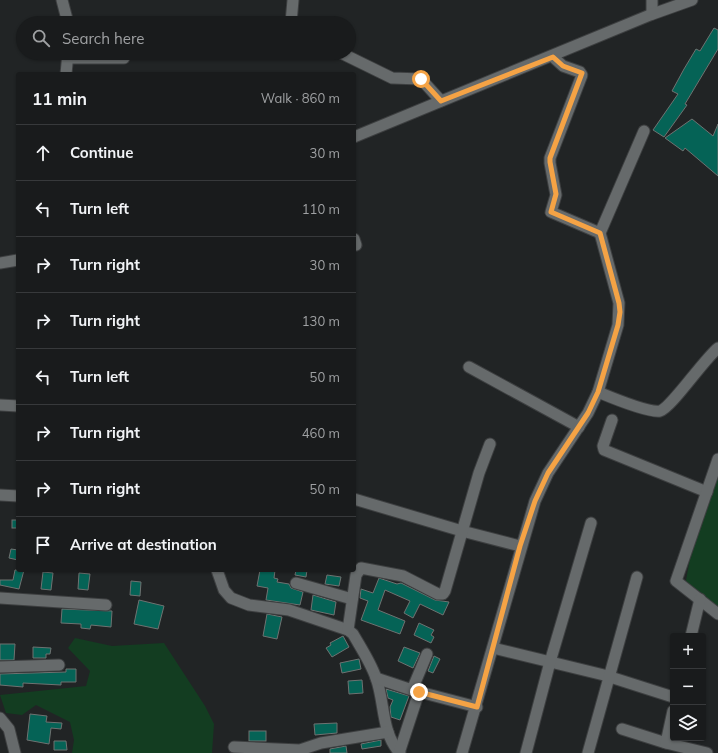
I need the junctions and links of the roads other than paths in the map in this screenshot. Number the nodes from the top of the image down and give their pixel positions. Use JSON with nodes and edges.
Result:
{"nodes":[{"id":1,"x":62,"y":0,"type":"edge"},
{"id":2,"x":293,"y":0,"type":"edge"},
{"id":3,"x":652,"y":0,"type":"edge"},
{"id":4,"x":692,"y":0,"type":"edge"},
{"id":5,"x":652,"y":14,"type":"junction"},
{"id":6,"x":66,"y":16,"type":"edge"},
{"id":7,"x":292,"y":16,"type":"edge"},
{"id":8,"x":553,"y":57,"type":"junction"},
{"id":9,"x":67,"y":60,"type":"edge"},
{"id":10,"x":356,"y":60,"type":"edge"},
{"id":11,"x":66,"y":72,"type":"edge"},
{"id":12,"x":441,"y":101,"type":"junction"},
{"id":13,"x":644,"y":132,"type":"dead end"},
{"id":14,"x":356,"y":136,"type":"edge"},
{"id":15,"x":600,"y":233,"type":"junction"},
{"id":16,"x":16,"y":260,"type":"edge"},
{"id":17,"x":0,"y":264,"type":"edge"},
{"id":18,"x":718,"y":348,"type":"edge"},
{"id":19,"x":469,"y":367,"type":"dead end"},
{"id":20,"x":598,"y":392,"type":"junction"},
{"id":21,"x":0,"y":405,"type":"edge"},
{"id":22,"x":16,"y":406,"type":"edge"},
{"id":23,"x":612,"y":420,"type":"dead end"},
{"id":24,"x":579,"y":427,"type":"junction"},
{"id":25,"x":490,"y":444,"type":"dead end"},
{"id":26,"x":718,"y":460,"type":"edge"},
{"id":27,"x":707,"y":492,"type":"junction"},
{"id":28,"x":0,"y":495,"type":"edge"},
{"id":29,"x":16,"y":496,"type":"edge"},
{"id":30,"x":356,"y":500,"type":"edge"},
{"id":31,"x":591,"y":523,"type":"dead end"},
{"id":32,"x":462,"y":531,"type":"junction"},
{"id":33,"x":520,"y":546,"type":"junction"},
{"id":34,"x":218,"y":572,"type":"edge"},
{"id":35,"x":637,"y":578,"type":"dead end"},
{"id":36,"x":296,"y":582,"type":"dead end"},
{"id":37,"x":0,"y":598,"type":"edge"},
{"id":38,"x":352,"y":599,"type":"junction"},
{"id":39,"x":700,"y":599,"type":"junction"},
{"id":40,"x":106,"y":605,"type":"dead end"},
{"id":41,"x":718,"y":614,"type":"edge"},
{"id":42,"x":348,"y":630,"type":"junction"},
{"id":43,"x":692,"y":633,"type":"edge"},
{"id":44,"x":493,"y":648,"type":"junction"},
{"id":45,"x":427,"y":654,"type":"dead end"},
{"id":46,"x":550,"y":662,"type":"junction"},
{"id":47,"x":59,"y":665,"type":"dead end"},
{"id":48,"x":0,"y":667,"type":"edge"},
{"id":49,"x":610,"y":677,"type":"junction"},
{"id":50,"x":376,"y":678,"type":"junction"},
{"id":51,"x":415,"y":691,"type":"junction"},
{"id":52,"x":670,"y":696,"type":"edge"},
{"id":53,"x":477,"y":707,"type":"junction"},
{"id":54,"x":0,"y":718,"type":"edge"},
{"id":55,"x":670,"y":725,"type":"edge"},
{"id":56,"x":622,"y":729,"type":"dead end"},
{"id":57,"x":388,"y":732,"type":"junction"},
{"id":58,"x":666,"y":743,"type":"junction"},
{"id":59,"x":234,"y":747,"type":"dead end"},
{"id":60,"x":14,"y":753,"type":"edge"},
{"id":61,"x":400,"y":753,"type":"edge"},
{"id":62,"x":462,"y":753,"type":"edge"},
{"id":63,"x":526,"y":753,"type":"edge"},
{"id":64,"x":588,"y":753,"type":"edge"},
{"id":65,"x":707,"y":753,"type":"edge"}],
"edges":[{"from":1,"to":6,"type":"street"},
{"from":2,"to":7,"type":"street"},
{"from":3,"to":5,"type":"street"},
{"from":4,"to":5,"type":"street"},
{"from":5,"to":8,"type":"street"},
{"from":8,"to":12,"type":"street"},
{"from":8,"to":15,"type":"street"},
{"from":9,"to":11,"type":"street"},
{"from":10,"to":12,"type":"street"},
{"from":12,"to":14,"type":"street"},
{"from":13,"to":15,"type":"street"},
{"from":15,"to":20,"type":"street"},
{"from":16,"to":17,"type":"street"},
{"from":18,"to":20,"type":"street"},
{"from":19,"to":24,"type":"street"},
{"from":20,"to":24,"type":"street"},
{"from":21,"to":22,"type":"street"},
{"from":23,"to":27,"type":"street"},
{"from":24,"to":33,"type":"street"},
{"from":25,"to":32,"type":"street"},
{"from":26,"to":27,"type":"street"},
{"from":27,"to":39,"type":"street"},
{"from":28,"to":29,"type":"street"},
{"from":30,"to":32,"type":"street"},
{"from":31,"to":46,"type":"street"},
{"from":32,"to":33,"type":"street"},
{"from":32,"to":38,"type":"street"},
{"from":33,"to":44,"type":"street"},
{"from":34,"to":42,"type":"street"},
{"from":35,"to":49,"type":"street"},
{"from":36,"to":38,"type":"street"},
{"from":37,"to":40,"type":"street"},
{"from":38,"to":42,"type":"street"},
{"from":39,"to":41,"type":"street"},
{"from":39,"to":43,"type":"street"},
{"from":42,"to":50,"type":"street"},
{"from":44,"to":46,"type":"street"},
{"from":44,"to":53,"type":"street"},
{"from":45,"to":51,"type":"street"},
{"from":46,"to":49,"type":"street"},
{"from":46,"to":63,"type":"street"},
{"from":47,"to":48,"type":"street"},
{"from":49,"to":52,"type":"street"},
{"from":49,"to":64,"type":"street"},
{"from":50,"to":51,"type":"street"},
{"from":50,"to":57,"type":"street"},
{"from":51,"to":53,"type":"street"},
{"from":51,"to":61,"type":"street"},
{"from":53,"to":62,"type":"street"},
{"from":54,"to":60,"type":"street"},
{"from":55,"to":58,"type":"street"},
{"from":56,"to":58,"type":"street"},
{"from":57,"to":59,"type":"street"},
{"from":57,"to":61,"type":"street"},
{"from":58,"to":65,"type":"street"}]}
